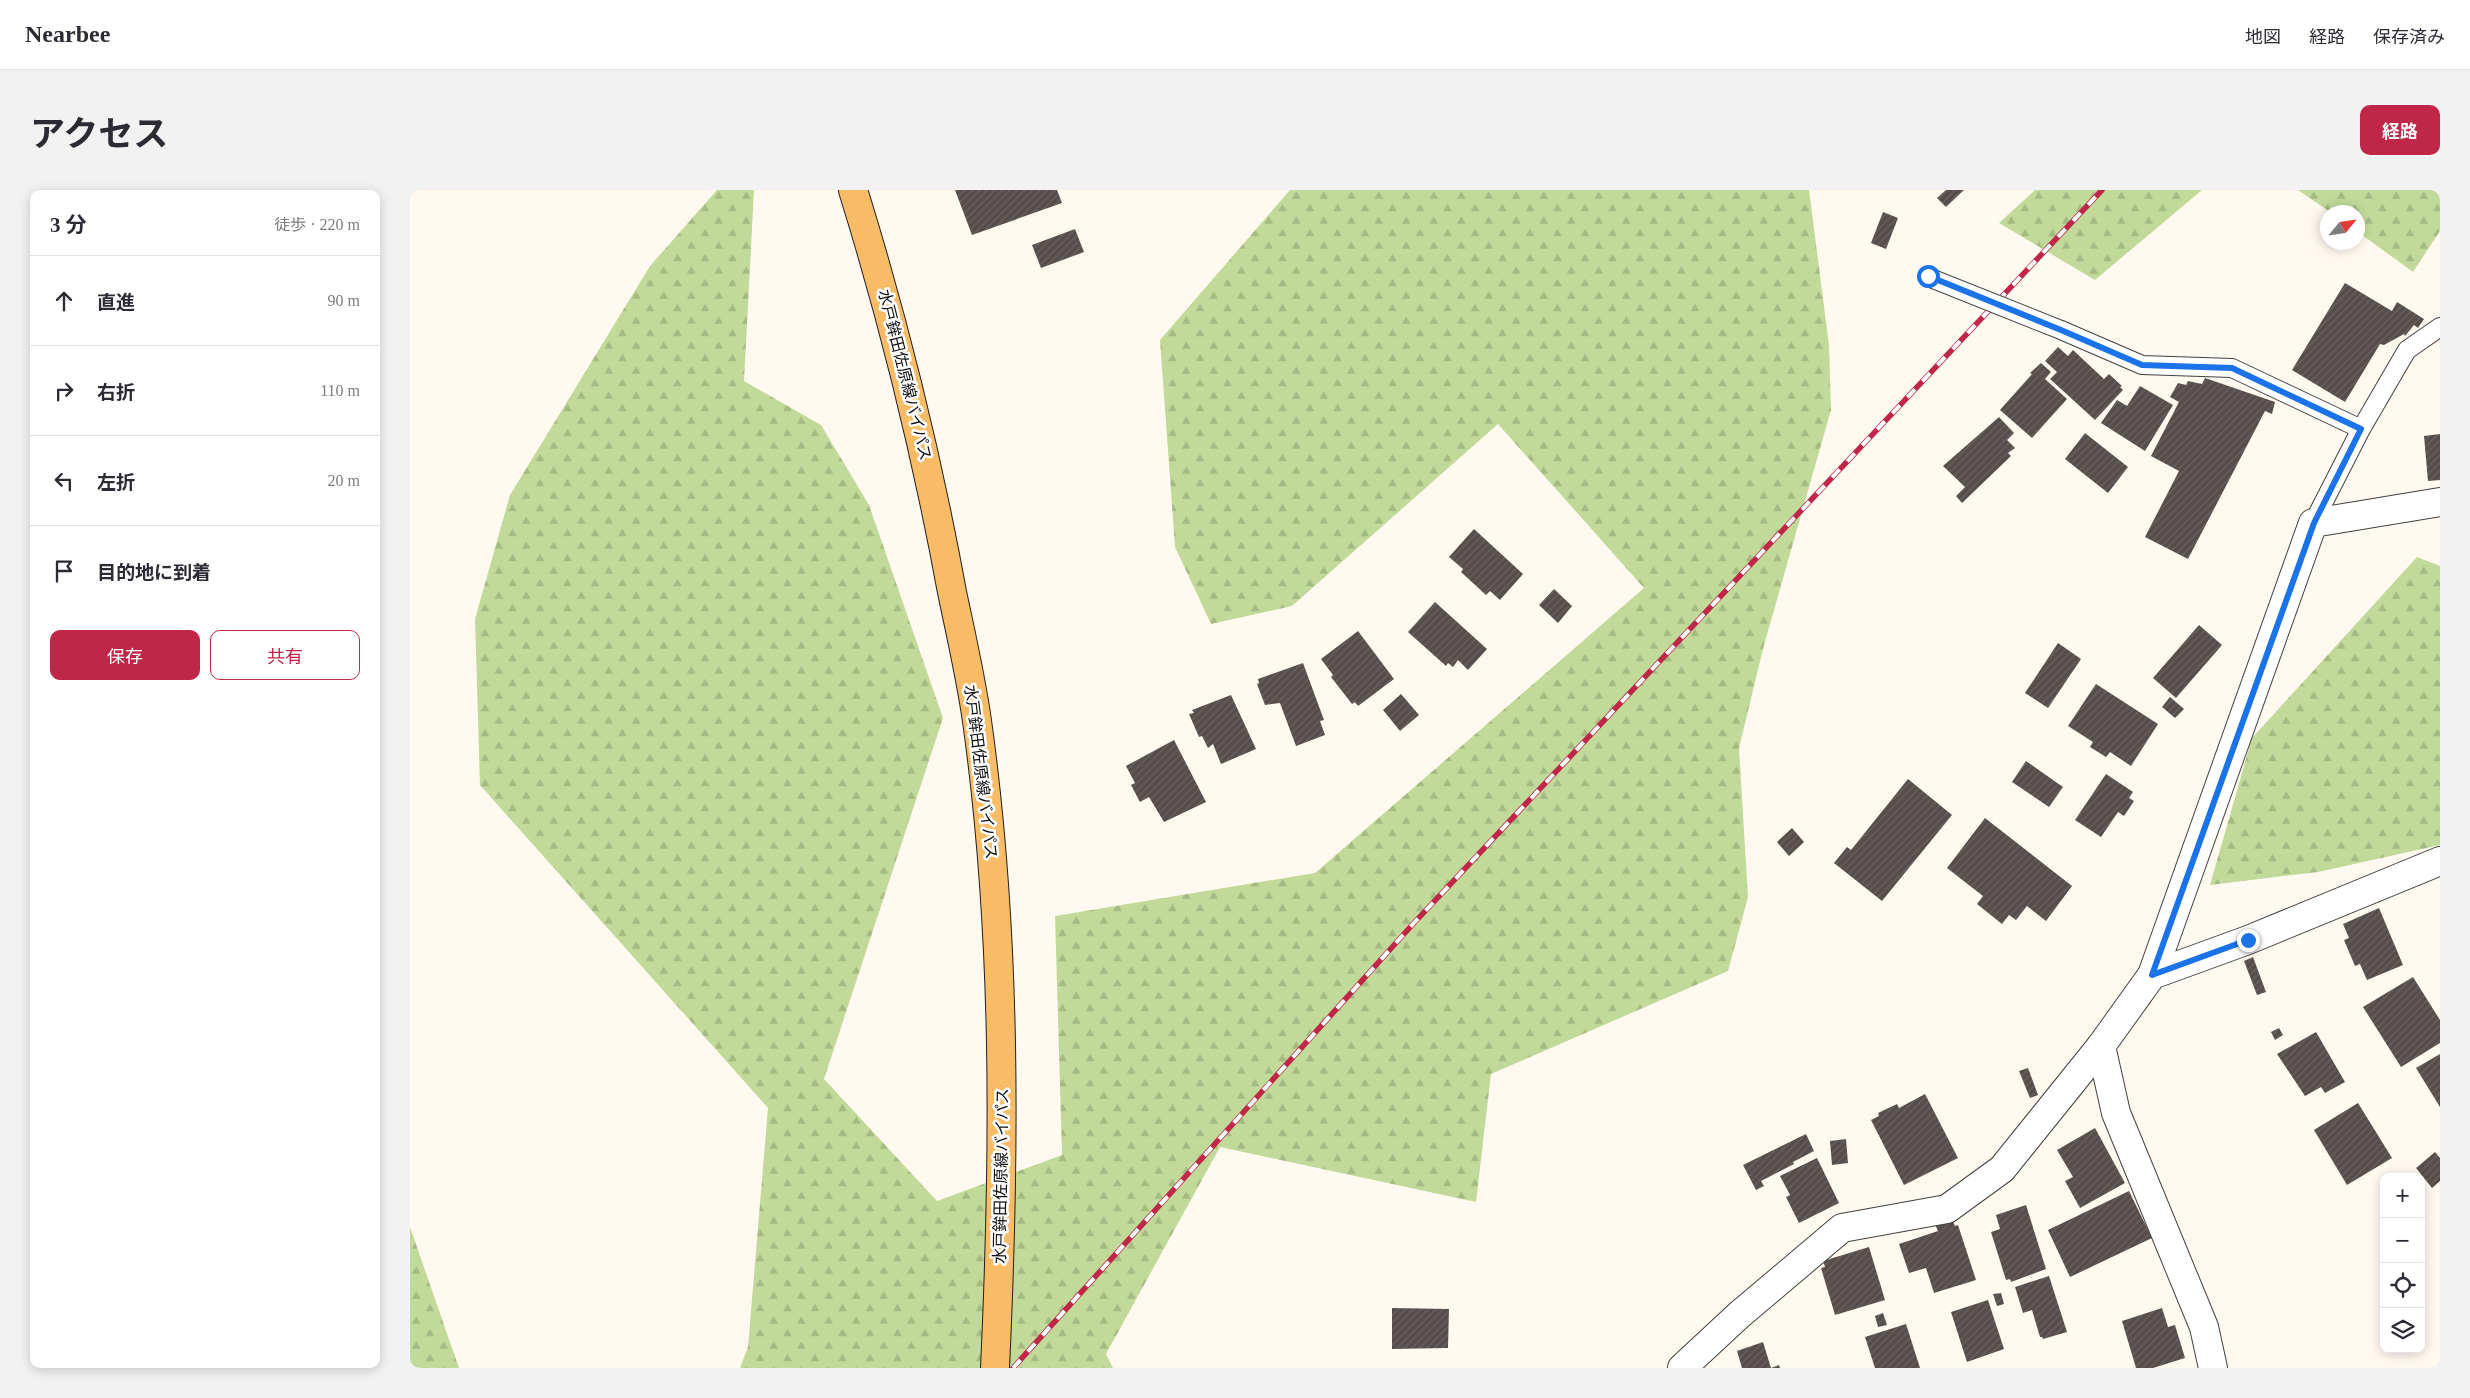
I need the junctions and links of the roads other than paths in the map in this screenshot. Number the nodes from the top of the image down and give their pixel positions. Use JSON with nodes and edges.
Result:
{"nodes":[{"id":1,"x":853,"y":190,"type":"edge"},
{"id":2,"x":1928,"y":276,"type":"dead end"},
{"id":3,"x":2440,"y":327,"type":"edge"},
{"id":4,"x":2361,"y":429,"type":"junction"},
{"id":5,"x":2440,"y":502,"type":"edge"},
{"id":6,"x":2314,"y":523,"type":"junction"},
{"id":7,"x":2440,"y":861,"type":"edge"},
{"id":8,"x":2152,"y":975,"type":"junction"},
{"id":9,"x":2100,"y":1046,"type":"junction"},
{"id":10,"x":995,"y":1368,"type":"edge"},
{"id":11,"x":1682,"y":1368,"type":"edge"},
{"id":12,"x":2213,"y":1368,"type":"edge"}],
"edges":[{"from":1,"to":10,"type":"main road","name":"水戸鉾田佐原線バイパス"},
{"from":2,"to":4,"type":"lane","bridge":true},
{"from":3,"to":4,"type":"lane"},
{"from":4,"to":6,"type":"lane"},
{"from":5,"to":6,"type":"street"},
{"from":6,"to":8,"type":"street"},
{"from":7,"to":8,"type":"street"},
{"from":8,"to":9,"type":"street"},
{"from":9,"to":11,"type":"street"},
{"from":9,"to":12,"type":"street"}]}
